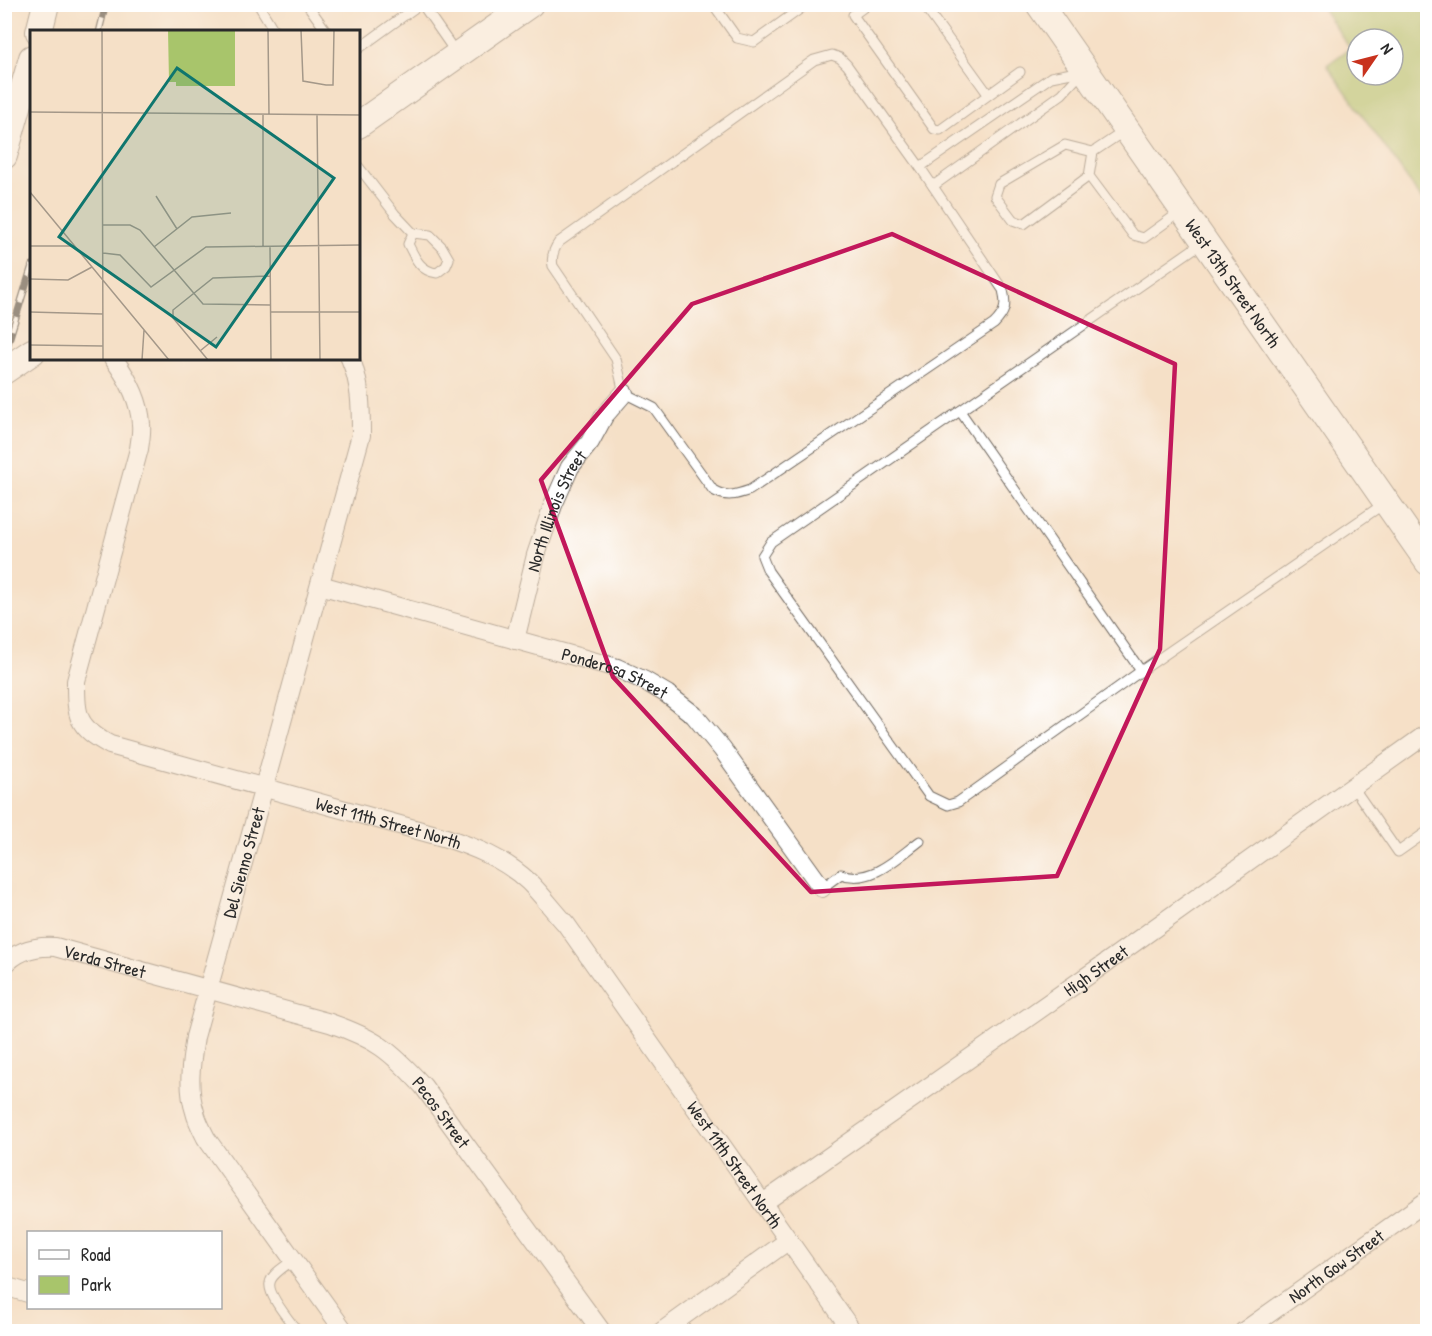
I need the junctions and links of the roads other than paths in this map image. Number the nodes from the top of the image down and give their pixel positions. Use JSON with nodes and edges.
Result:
{"nodes":[{"id":1,"x":46,"y":4,"type":"edge"},
{"id":2,"x":258,"y":4,"type":"edge"},
{"id":3,"x":307,"y":4,"type":"edge"},
{"id":4,"x":421,"y":4,"type":"edge"},
{"id":5,"x":530,"y":4,"type":"edge"},
{"id":6,"x":713,"y":4,"type":"edge"},
{"id":7,"x":807,"y":4,"type":"edge"},
{"id":8,"x":868,"y":4,"type":"edge"},
{"id":9,"x":923,"y":4,"type":"edge"},
{"id":10,"x":1040,"y":4,"type":"edge"},
{"id":11,"x":40,"y":30,"type":"edge"},
{"id":12,"x":274,"y":30,"type":"edge"},
{"id":13,"x":326,"y":30,"type":"edge"},
{"id":14,"x":360,"y":48,"type":"edge"},
{"id":15,"x":458,"y":55,"type":"junction"},
{"id":16,"x":30,"y":64,"type":"edge"},
{"id":17,"x":1084,"y":70,"type":"junction"},
{"id":18,"x":1020,"y":72,"type":"dead end"},
{"id":19,"x":988,"y":93,"type":"junction"},
{"id":20,"x":8,"y":124,"type":"edge"},
{"id":21,"x":360,"y":124,"type":"edge"},
{"id":22,"x":1126,"y":130,"type":"junction"},
{"id":23,"x":1093,"y":152,"type":"junction"},
{"id":24,"x":4,"y":156,"type":"edge"},
{"id":25,"x":920,"y":167,"type":"junction"},
{"id":26,"x":360,"y":169,"type":"edge"},
{"id":27,"x":1089,"y":176,"type":"junction"},
{"id":28,"x":933,"y":186,"type":"junction"},
{"id":29,"x":1182,"y":210,"type":"junction"},
{"id":30,"x":413,"y":233,"type":"junction"},
{"id":31,"x":1204,"y":241,"type":"junction"},
{"id":32,"x":30,"y":353,"type":"edge"},
{"id":33,"x":114,"y":360,"type":"edge"},
{"id":34,"x":351,"y":360,"type":"edge"},
{"id":35,"x":4,"y":371,"type":"edge"},
{"id":36,"x":624,"y":393,"type":"junction"},
{"id":37,"x":960,"y":411,"type":"junction"},
{"id":38,"x":1386,"y":503,"type":"junction"},
{"id":39,"x":1428,"y":562,"type":"edge"},
{"id":40,"x":320,"y":585,"type":"junction"},
{"id":41,"x":515,"y":640,"type":"junction"},
{"id":42,"x":1141,"y":671,"type":"junction"},
{"id":43,"x":1428,"y":733,"type":"edge"},
{"id":44,"x":1353,"y":787,"type":"junction"},
{"id":45,"x":264,"y":788,"type":"junction"},
{"id":46,"x":1428,"y":831,"type":"edge"},
{"id":47,"x":920,"y":841,"type":"dead end"},
{"id":48,"x":822,"y":888,"type":"joint"},
{"id":49,"x":4,"y":966,"type":"edge"},
{"id":50,"x":208,"y":990,"type":"junction"},
{"id":51,"x":1428,"y":1200,"type":"edge"},
{"id":52,"x":764,"y":1203,"type":"junction"},
{"id":53,"x":789,"y":1240,"type":"junction"},
{"id":54,"x":293,"y":1260,"type":"junction"},
{"id":55,"x":4,"y":1286,"type":"edge"},
{"id":56,"x":27,"y":1293,"type":"edge"},
{"id":57,"x":298,"y":1332,"type":"edge"},
{"id":58,"x":345,"y":1332,"type":"edge"},
{"id":59,"x":602,"y":1332,"type":"edge"},
{"id":60,"x":661,"y":1332,"type":"edge"},
{"id":61,"x":853,"y":1332,"type":"edge"},
{"id":62,"x":1243,"y":1332,"type":"edge"}],
"edges":[{"from":1,"to":11,"type":"street"},
{"from":2,"to":12,"type":"lane"},
{"from":3,"to":13,"type":"lane"},
{"from":4,"to":14,"type":"lane"},
{"from":4,"to":15,"type":"lane"},
{"from":5,"to":15,"type":"street"},
{"from":6,"to":7,"type":"lane"},
{"from":8,"to":19,"type":"lane"},
{"from":9,"to":19,"type":"lane"},
{"from":10,"to":17,"type":"street","name":"West 13th Street North"},
{"from":15,"to":21,"type":"street"},
{"from":16,"to":20,"type":"street"},
{"from":17,"to":22,"type":"street","name":"West 13th Street North"},
{"from":17,"to":25,"type":"lane"},
{"from":17,"to":28,"type":"lane"},
{"from":18,"to":19,"type":"lane"},
{"from":20,"to":24,"type":"street"},
{"from":22,"to":23,"type":"lane"},
{"from":22,"to":29,"type":"street","name":"West 13th Street North"},
{"from":23,"to":27,"type":"lane"},
{"from":23,"to":27,"type":"lane"},
{"from":25,"to":28,"type":"lane"},
{"from":25,"to":36,"type":"lane"},
{"from":26,"to":30,"type":"lane"},
{"from":27,"to":29,"type":"lane"},
{"from":28,"to":36,"type":"lane"},
{"from":29,"to":31,"type":"street","name":"West 13th Street North"},
{"from":30,"to":30,"type":"lane"},
{"from":31,"to":37,"type":"lane"},
{"from":31,"to":38,"type":"street","name":"West 13th Street North"},
{"from":32,"to":35,"type":"street"},
{"from":33,"to":45,"type":"street","name":"West 11th Street North"},
{"from":34,"to":40,"type":"street","name":"Del Sienno Street"},
{"from":36,"to":41,"type":"street","name":"North Illinois Street"},
{"from":37,"to":42,"type":"lane"},
{"from":37,"to":42,"type":"lane"},
{"from":38,"to":39,"type":"street","name":"West 13th Street North"},
{"from":38,"to":42,"type":"lane"},
{"from":40,"to":41,"type":"street","name":"Ponderosa Street"},
{"from":40,"to":45,"type":"street","name":"Del Sienno Street"},
{"from":41,"to":48,"type":"street","name":"Ponderosa Street"},
{"from":43,"to":44,"type":"street","name":"High Street"},
{"from":44,"to":46,"type":"lane"},
{"from":44,"to":52,"type":"street","name":"High Street"},
{"from":45,"to":50,"type":"street","name":"Del Sienno Street"},
{"from":45,"to":52,"type":"street","name":"West 11th Street North"},
{"from":47,"to":48,"type":"lane"},
{"from":49,"to":50,"type":"street","name":"Verda Street"},
{"from":50,"to":54,"type":"street","name":"Del Sienno Street"},
{"from":50,"to":59,"type":"street","name":"Pecos Street"},
{"from":51,"to":62,"type":"street","name":"North Gow Street"},
{"from":52,"to":53,"type":"street","name":"West 11th Street North"},
{"from":53,"to":60,"type":"street"},
{"from":53,"to":61,"type":"street","name":"West 11th Street North"},
{"from":54,"to":57,"type":"lane"},
{"from":54,"to":58,"type":"street","name":"Del Sienno Street"},
{"from":55,"to":56,"type":"street"}]}
